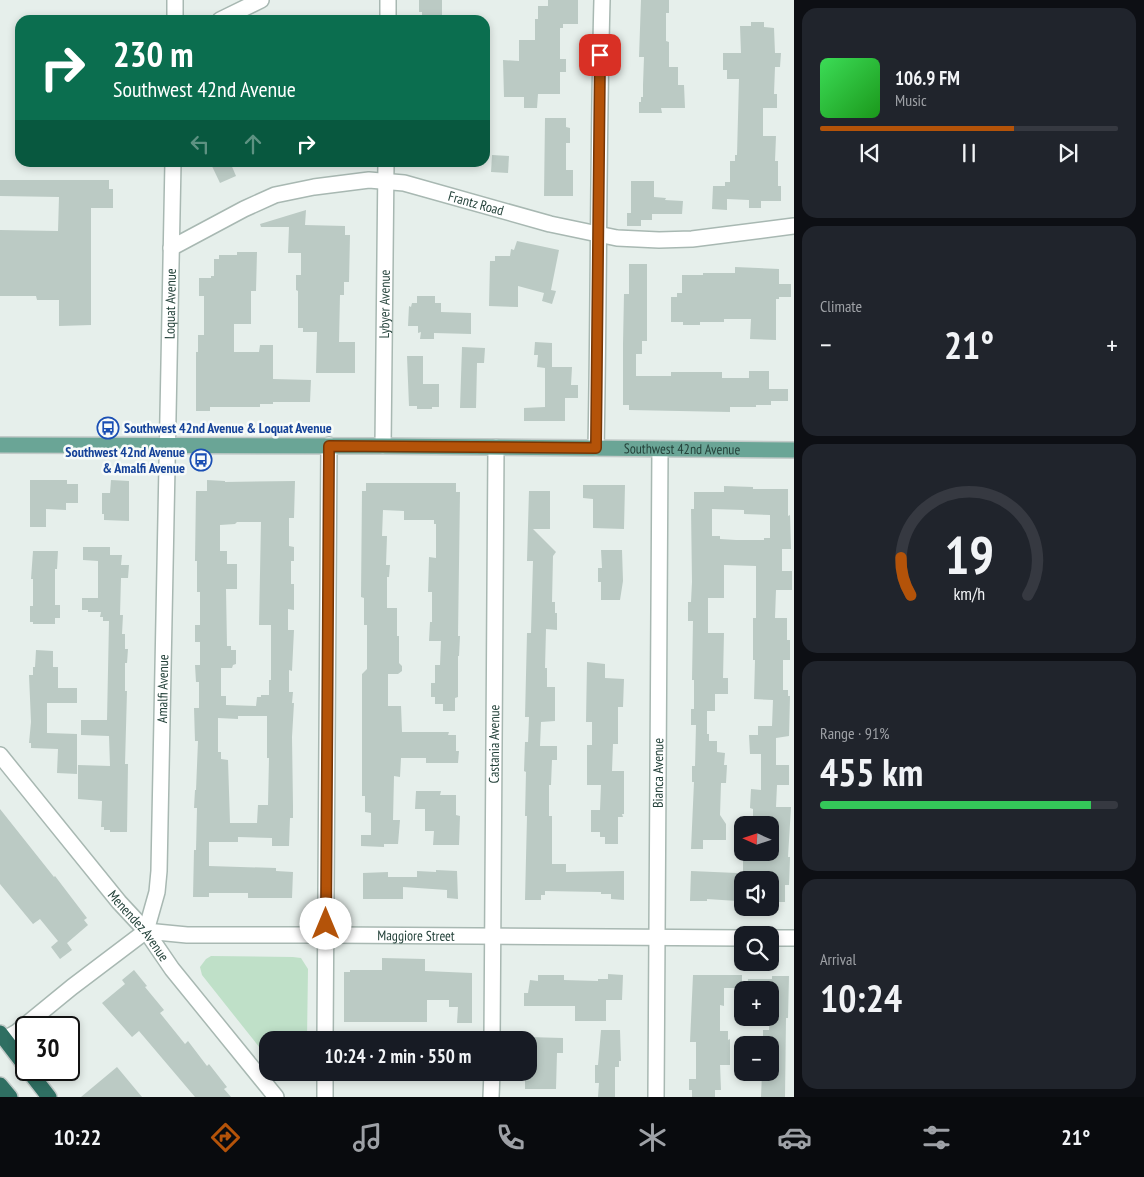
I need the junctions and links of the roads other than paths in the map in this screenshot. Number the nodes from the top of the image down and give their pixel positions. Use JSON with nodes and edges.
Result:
{"nodes":[{"id":1,"x":175,"y":0,"type":"edge"},
{"id":2,"x":261,"y":0,"type":"edge"},
{"id":3,"x":388,"y":0,"type":"edge"},
{"id":4,"x":602,"y":0,"type":"edge"},
{"id":5,"x":175,"y":15,"type":"edge"},
{"id":6,"x":230,"y":15,"type":"edge"},
{"id":7,"x":388,"y":15,"type":"edge"},
{"id":8,"x":173,"y":167,"type":"edge"},
{"id":9,"x":386,"y":167,"type":"edge"},
{"id":10,"x":386,"y":180,"type":"junction"},
{"id":11,"x":794,"y":226,"type":"edge"},
{"id":12,"x":598,"y":234,"type":"junction"},
{"id":13,"x":171,"y":248,"type":"junction"},
{"id":14,"x":0,"y":444,"type":"edge"},
{"id":15,"x":168,"y":445,"type":"junction"},
{"id":16,"x":329,"y":446,"type":"junction"},
{"id":17,"x":383,"y":446,"type":"junction"},
{"id":18,"x":496,"y":447,"type":"junction"},
{"id":19,"x":596,"y":448,"type":"junction"},
{"id":20,"x":660,"y":449,"type":"junction"},
{"id":21,"x":794,"y":450,"type":"edge"},
{"id":22,"x":0,"y":755,"type":"edge"},
{"id":23,"x":146,"y":931,"type":"junction"},
{"id":24,"x":326,"y":935,"type":"junction"},
{"id":25,"x":493,"y":936,"type":"junction"},
{"id":26,"x":658,"y":937,"type":"junction"},
{"id":27,"x":734,"y":938,"type":"edge"},
{"id":28,"x":779,"y":938,"type":"edge"},
{"id":29,"x":794,"y":938,"type":"edge"},
{"id":30,"x":325,"y":1031,"type":"edge"},
{"id":31,"x":492,"y":1031,"type":"edge"},
{"id":32,"x":2,"y":1038,"type":"edge"},
{"id":33,"x":15,"y":1054,"type":"edge"},
{"id":34,"x":36,"y":1081,"type":"edge"},
{"id":35,"x":325,"y":1081,"type":"edge"},
{"id":36,"x":492,"y":1081,"type":"edge"},
{"id":37,"x":0,"y":1084,"type":"edge"},
{"id":38,"x":10,"y":1097,"type":"edge"},
{"id":39,"x":49,"y":1097,"type":"edge"},
{"id":40,"x":276,"y":1097,"type":"edge"},
{"id":41,"x":325,"y":1097,"type":"edge"},
{"id":42,"x":491,"y":1097,"type":"edge"},
{"id":43,"x":656,"y":1097,"type":"edge"}],
"edges":[{"from":1,"to":5,"type":"street"},
{"from":2,"to":6,"type":"street"},
{"from":3,"to":7,"type":"street"},
{"from":4,"to":12,"type":"street"},
{"from":8,"to":13,"type":"street","name":"Loquat Avenue"},
{"from":9,"to":10,"type":"street","name":"Lybyer Avenue"},
{"from":10,"to":12,"type":"street","name":"Frantz Road"},
{"from":10,"to":13,"type":"street","name":"Frantz Road"},
{"from":10,"to":17,"type":"street","name":"Lybyer Avenue"},
{"from":11,"to":12,"type":"street","name":"Frantz Road"},
{"from":12,"to":19,"type":"street"},
{"from":13,"to":15,"type":"street","name":"Loquat Avenue"},
{"from":14,"to":15,"type":"main road","name":"Southwest 42nd Avenue"},
{"from":15,"to":16,"type":"main road","name":"Southwest 42nd Avenue"},
{"from":15,"to":23,"type":"street","name":"Amalfi Avenue"},
{"from":16,"to":17,"type":"main road","name":"Southwest 42nd Avenue"},
{"from":16,"to":24,"type":"street"},
{"from":17,"to":18,"type":"main road","name":"Southwest 42nd Avenue"},
{"from":18,"to":19,"type":"main road","name":"Southwest 42nd Avenue"},
{"from":18,"to":25,"type":"street","name":"Castania Avenue"},
{"from":19,"to":20,"type":"main road","name":"Southwest 42nd Avenue"},
{"from":20,"to":21,"type":"main road","name":"Southwest 42nd Avenue"},
{"from":20,"to":26,"type":"street","name":"Bianca Avenue"},
{"from":22,"to":23,"type":"street","name":"Menendez Avenue"},
{"from":23,"to":24,"type":"street","name":"Maggiore Street"},
{"from":23,"to":32,"type":"street"},
{"from":23,"to":40,"type":"street","name":"Menendez Avenue"},
{"from":24,"to":25,"type":"street","name":"Maggiore Street"},
{"from":24,"to":30,"type":"street"},
{"from":25,"to":26,"type":"street","name":"Maggiore Street"},
{"from":25,"to":31,"type":"street","name":"Castania Avenue"},
{"from":26,"to":27,"type":"street","name":"Maggiore Street"},
{"from":26,"to":43,"type":"street","name":"Bianca Avenue"},
{"from":28,"to":29,"type":"street"},
{"from":32,"to":33,"type":"highway"},
{"from":34,"to":39,"type":"highway"},
{"from":35,"to":41,"type":"street"},
{"from":36,"to":42,"type":"street"},
{"from":37,"to":38,"type":"highway"}]}
